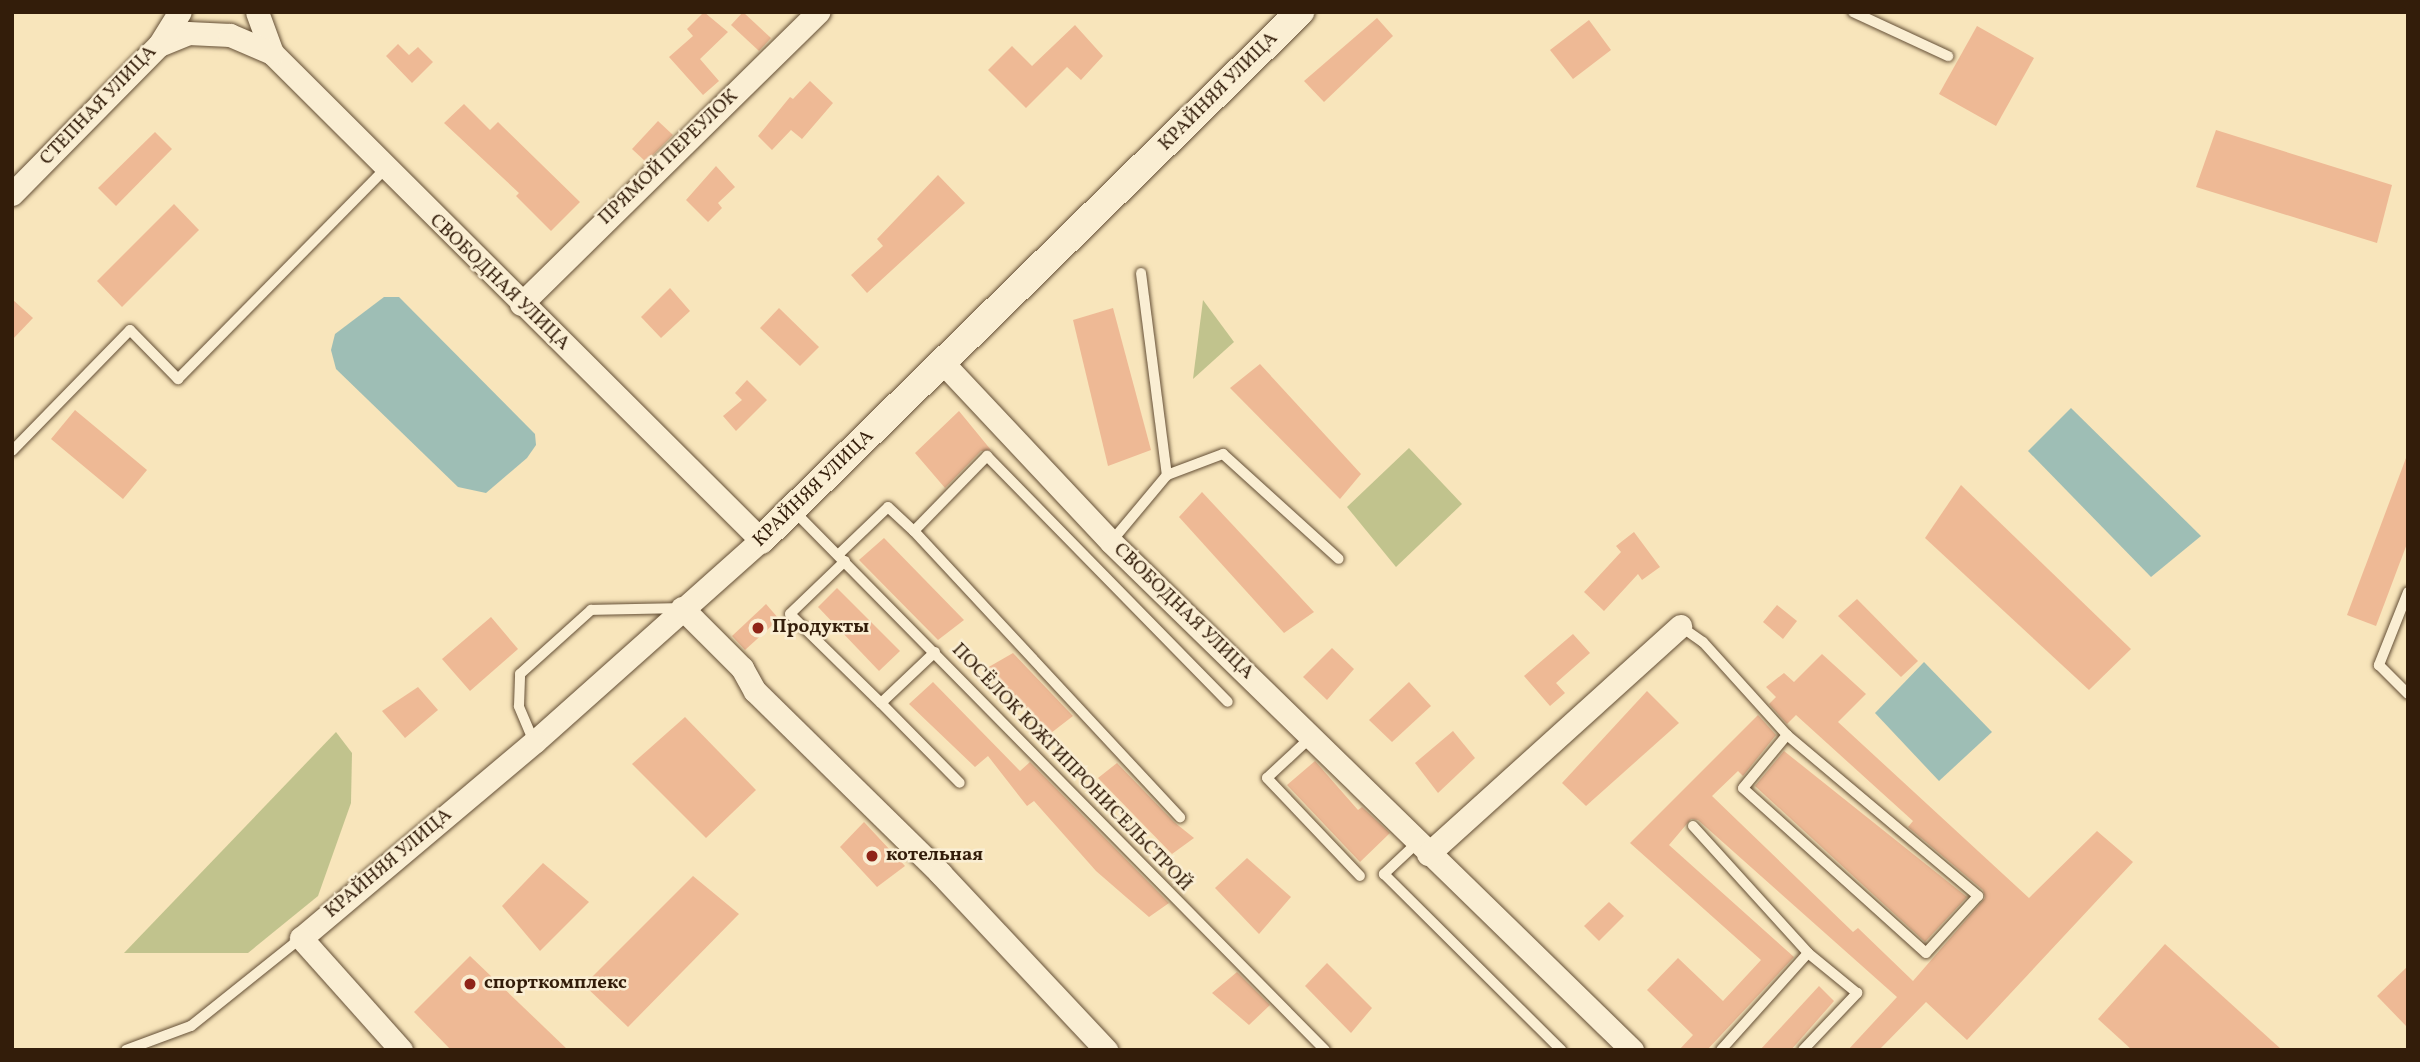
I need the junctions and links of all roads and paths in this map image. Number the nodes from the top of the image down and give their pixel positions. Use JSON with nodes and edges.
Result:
{"nodes":[{"id":1,"x":180,"y":12,"type":"edge"},
{"id":2,"x":257,"y":12,"type":"edge"},
{"id":3,"x":818,"y":12,"type":"edge"},
{"id":4,"x":1300,"y":12,"type":"edge"},
{"id":5,"x":1853,"y":12,"type":"edge"},
{"id":6,"x":159,"y":45,"type":"junction"},
{"id":7,"x":272,"y":53,"type":"junction"},
{"id":8,"x":1948,"y":56,"type":"dead end"},
{"id":9,"x":384,"y":170,"type":"junction"},
{"id":10,"x":12,"y":194,"type":"edge"},
{"id":11,"x":1141,"y":273,"type":"dead end"},
{"id":12,"x":521,"y":304,"type":"junction"},
{"id":13,"x":944,"y":364,"type":"junction"},
{"id":14,"x":12,"y":451,"type":"edge"},
{"id":15,"x":1167,"y":475,"type":"junction"},
{"id":16,"x":793,"y":510,"type":"junction"},
{"id":17,"x":914,"y":531,"type":"junction"},
{"id":18,"x":761,"y":540,"type":"junction"},
{"id":19,"x":1111,"y":542,"type":"junction"},
{"id":20,"x":841,"y":558,"type":"junction"},
{"id":21,"x":1339,"y":559,"type":"dead end"},
{"id":22,"x":2408,"y":592,"type":"edge"},
{"id":23,"x":682,"y":608,"type":"junction"},
{"id":24,"x":1680,"y":626,"type":"joint"},
{"id":25,"x":935,"y":652,"type":"junction"},
{"id":26,"x":2408,"y":694,"type":"edge"},
{"id":27,"x":1228,"y":702,"type":"dead end"},
{"id":28,"x":881,"y":703,"type":"junction"},
{"id":29,"x":1787,"y":735,"type":"junction"},
{"id":30,"x":1311,"y":737,"type":"junction"},
{"id":31,"x":534,"y":742,"type":"junction"},
{"id":32,"x":960,"y":783,"type":"dead end"},
{"id":33,"x":1180,"y":817,"type":"dead end"},
{"id":34,"x":1693,"y":826,"type":"dead end"},
{"id":35,"x":1423,"y":848,"type":"junction"},
{"id":36,"x":1360,"y":876,"type":"dead end"},
{"id":37,"x":302,"y":938,"type":"junction"},
{"id":38,"x":1808,"y":953,"type":"junction"},
{"id":39,"x":1624,"y":1047,"type":"edge"},
{"id":40,"x":126,"y":1050,"type":"edge"},
{"id":41,"x":401,"y":1050,"type":"edge"},
{"id":42,"x":1106,"y":1050,"type":"edge"},
{"id":43,"x":1325,"y":1050,"type":"edge"},
{"id":44,"x":1561,"y":1050,"type":"edge"},
{"id":45,"x":1721,"y":1050,"type":"edge"},
{"id":46,"x":1803,"y":1050,"type":"edge"}],
"edges":[{"from":1,"to":6,"type":"street","name":"СТЕПНАЯ УЛИЦА"},
{"from":2,"to":7,"type":"street","name":"СВОБОДНАЯ УЛИЦА"},
{"from":3,"to":12,"type":"street","name":"ПРЯМОЙ ПЕРЕУЛОК"},
{"from":4,"to":13,"type":"street","name":"КРАЙНЯЯ УЛИЦА"},
{"from":5,"to":8,"type":"lane"},
{"from":6,"to":7,"type":"street"},
{"from":6,"to":10,"type":"street","name":"СТЕПНАЯ УЛИЦА"},
{"from":7,"to":9,"type":"street","name":"СВОБОДНАЯ УЛИЦА"},
{"from":9,"to":12,"type":"street","name":"СВОБОДНАЯ УЛИЦА"},
{"from":9,"to":14,"type":"lane"},
{"from":11,"to":15,"type":"lane"},
{"from":12,"to":18,"type":"street","name":"СВОБОДНАЯ УЛИЦА"},
{"from":13,"to":16,"type":"street","name":"КРАЙНЯЯ УЛИЦА"},
{"from":13,"to":19,"type":"street","name":"СВОБОДНАЯ УЛИЦА"},
{"from":15,"to":19,"type":"lane"},
{"from":15,"to":21,"type":"lane"},
{"from":16,"to":18,"type":"street","name":"КРАЙНЯЯ УЛИЦА"},
{"from":16,"to":20,"type":"lane","name":"ПОСЁЛОК ЮЖГИПРОНИСЕЛЬСТРОЙ"},
{"from":17,"to":20,"type":"lane"},
{"from":17,"to":27,"type":"lane"},
{"from":17,"to":33,"type":"lane"},
{"from":18,"to":23,"type":"street","name":"КРАЙНЯЯ УЛИЦА"},
{"from":19,"to":30,"type":"street","name":"СВОБОДНАЯ УЛИЦА"},
{"from":20,"to":25,"type":"lane","name":"ПОСЁЛОК ЮЖГИПРОНИСЕЛЬСТРОЙ"},
{"from":20,"to":28,"type":"lane"},
{"from":22,"to":26,"type":"lane"},
{"from":23,"to":31,"type":"street","name":"КРАЙНЯЯ УЛИЦА"},
{"from":23,"to":31,"type":"lane"},
{"from":23,"to":42,"type":"street"},
{"from":24,"to":29,"type":"lane"},
{"from":24,"to":35,"type":"street"},
{"from":25,"to":28,"type":"lane"},
{"from":25,"to":43,"type":"lane","name":"ПОСЁЛОК ЮЖГИПРОНИСЕЛЬСТРОЙ"},
{"from":28,"to":32,"type":"lane"},
{"from":29,"to":29,"type":"lane"},
{"from":30,"to":35,"type":"street","name":"СВОБОДНАЯ УЛИЦА"},
{"from":30,"to":36,"type":"lane"},
{"from":31,"to":37,"type":"street","name":"КРАЙНЯЯ УЛИЦА"},
{"from":34,"to":38,"type":"lane"},
{"from":35,"to":39,"type":"street","name":"СВОБОДНАЯ УЛИЦА"},
{"from":35,"to":44,"type":"lane"},
{"from":37,"to":40,"type":"lane"},
{"from":37,"to":41,"type":"street"},
{"from":38,"to":45,"type":"lane"},
{"from":38,"to":46,"type":"lane"}]}
